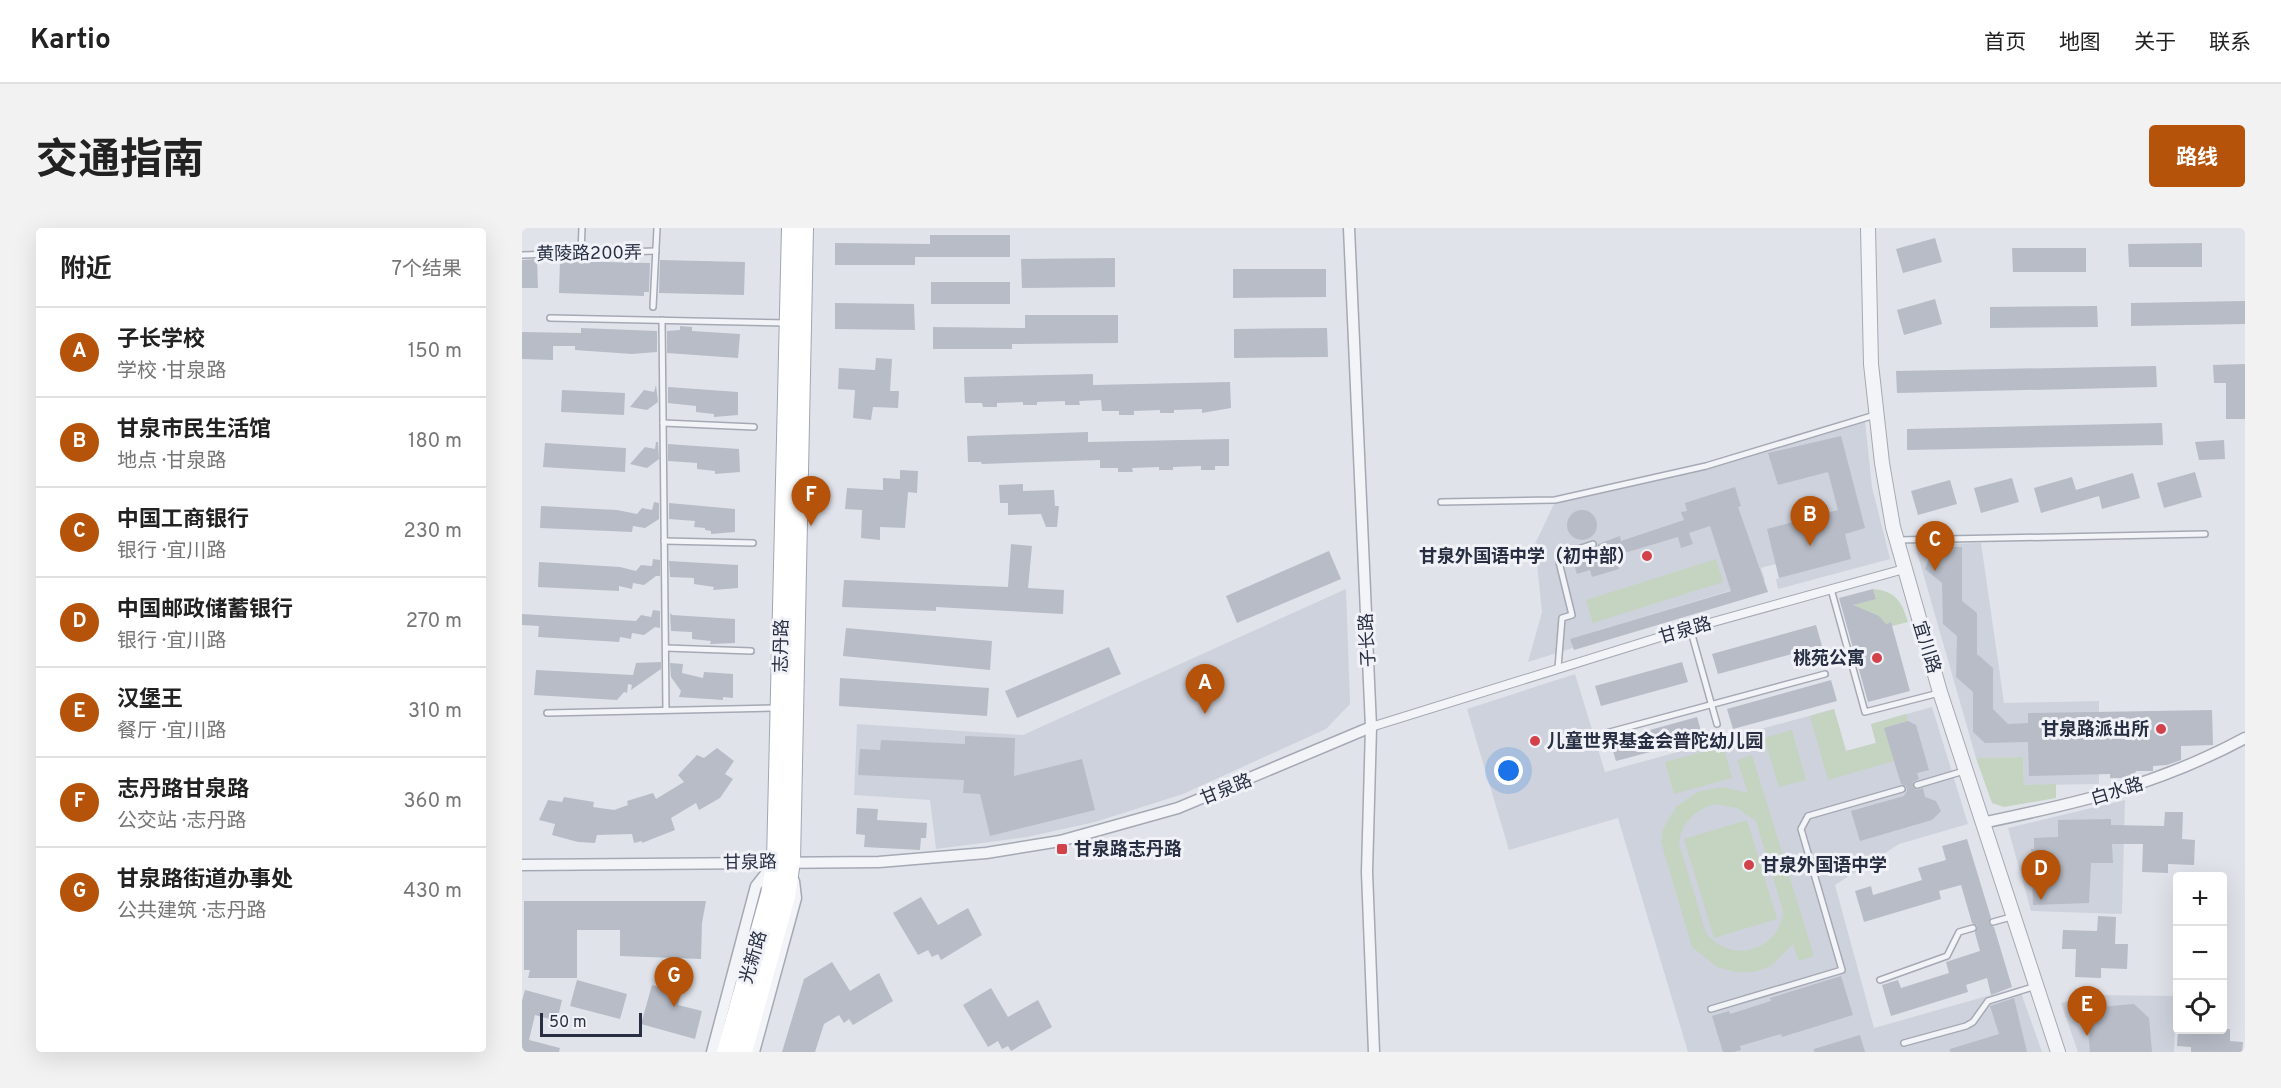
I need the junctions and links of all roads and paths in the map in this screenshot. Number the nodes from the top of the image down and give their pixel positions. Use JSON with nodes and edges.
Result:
{"nodes":[{"id":1,"x":582,"y":228,"type":"edge"},
{"id":2,"x":657,"y":228,"type":"edge"},
{"id":3,"x":790,"y":228,"type":"edge"},
{"id":4,"x":804,"y":228,"type":"edge"},
{"id":5,"x":1349,"y":228,"type":"edge"},
{"id":6,"x":1868,"y":228,"type":"edge"},
{"id":7,"x":656,"y":251,"type":"junction"},
{"id":8,"x":581,"y":253,"type":"junction"},
{"id":9,"x":522,"y":255,"type":"edge"},
{"id":10,"x":653,"y":307,"type":"dead end"},
{"id":11,"x":550,"y":318,"type":"dead end"},
{"id":12,"x":662,"y":320,"type":"junction"},
{"id":13,"x":789,"y":323,"type":"junction"},
{"id":14,"x":1875,"y":415,"type":"junction"},
{"id":15,"x":663,"y":423,"type":"junction"},
{"id":16,"x":754,"y":427,"type":"dead end"},
{"id":17,"x":1441,"y":502,"type":"dead end"},
{"id":18,"x":2205,"y":534,"type":"dead end"},
{"id":19,"x":1896,"y":540,"type":"junction"},
{"id":20,"x":664,"y":542,"type":"junction"},
{"id":21,"x":753,"y":543,"type":"dead end"},
{"id":22,"x":1593,"y":544,"type":"dead end"},
{"id":23,"x":1904,"y":569,"type":"junction"},
{"id":24,"x":1831,"y":589,"type":"junction"},
{"id":25,"x":1690,"y":628,"type":"junction"},
{"id":26,"x":666,"y":648,"type":"junction"},
{"id":27,"x":751,"y":651,"type":"dead end"},
{"id":28,"x":1558,"y":668,"type":"junction"},
{"id":29,"x":1825,"y":674,"type":"dead end"},
{"id":30,"x":1940,"y":692,"type":"junction"},
{"id":31,"x":1712,"y":705,"type":"junction"},
{"id":32,"x":780,"y":708,"type":"junction"},
{"id":33,"x":666,"y":710,"type":"junction"},
{"id":34,"x":547,"y":713,"type":"dead end"},
{"id":35,"x":1717,"y":724,"type":"dead end"},
{"id":36,"x":1371,"y":728,"type":"junction"},
{"id":37,"x":1606,"y":733,"type":"dead end"},
{"id":38,"x":2245,"y":738,"type":"edge"},
{"id":39,"x":1966,"y":771,"type":"junction"},
{"id":40,"x":1917,"y":785,"type":"dead end"},
{"id":41,"x":1902,"y":789,"type":"dead end"},
{"id":42,"x":1982,"y":823,"type":"junction"},
{"id":43,"x":784,"y":861,"type":"junction"},
{"id":44,"x":522,"y":865,"type":"edge"},
{"id":45,"x":2013,"y":917,"type":"junction"},
{"id":46,"x":1993,"y":922,"type":"dead end"},
{"id":47,"x":1973,"y":928,"type":"dead end"},
{"id":48,"x":1880,"y":980,"type":"dead end"},
{"id":49,"x":2036,"y":986,"type":"junction"},
{"id":50,"x":1712,"y":1009,"type":"dead end"},
{"id":51,"x":1904,"y":1043,"type":"dead end"},
{"id":52,"x":712,"y":1052,"type":"edge"},
{"id":53,"x":726,"y":1052,"type":"edge"},
{"id":54,"x":743,"y":1052,"type":"edge"},
{"id":55,"x":754,"y":1052,"type":"edge"},
{"id":56,"x":1374,"y":1052,"type":"edge"},
{"id":57,"x":2058,"y":1052,"type":"edge"}],
"edges":[{"from":1,"to":8,"type":"lane"},
{"from":2,"to":7,"type":"lane"},
{"from":3,"to":13,"type":"main road","name":"志丹路"},
{"from":4,"to":43,"type":"main road","name":"志丹路"},
{"from":5,"to":36,"type":"street","name":"子长路"},
{"from":6,"to":14,"type":"street","name":"宜川路"},
{"from":7,"to":8,"type":"lane","name":"黄陵路200弄"},
{"from":7,"to":10,"type":"lane"},
{"from":8,"to":9,"type":"lane","name":"黄陵路200弄"},
{"from":11,"to":12,"type":"lane"},
{"from":12,"to":13,"type":"lane"},
{"from":12,"to":15,"type":"lane"},
{"from":13,"to":32,"type":"main road","name":"志丹路"},
{"from":14,"to":17,"type":"lane"},
{"from":14,"to":19,"type":"street","name":"宜川路"},
{"from":15,"to":16,"type":"lane"},
{"from":15,"to":20,"type":"lane"},
{"from":18,"to":19,"type":"lane"},
{"from":19,"to":23,"type":"street","name":"宜川路"},
{"from":20,"to":21,"type":"lane"},
{"from":20,"to":26,"type":"lane"},
{"from":22,"to":28,"type":"lane"},
{"from":23,"to":24,"type":"street","name":"甘泉路"},
{"from":23,"to":30,"type":"street","name":"宜川路"},
{"from":24,"to":25,"type":"street","name":"甘泉路"},
{"from":24,"to":30,"type":"lane"},
{"from":25,"to":28,"type":"street","name":"甘泉路"},
{"from":25,"to":31,"type":"lane"},
{"from":26,"to":27,"type":"lane"},
{"from":26,"to":33,"type":"lane"},
{"from":28,"to":36,"type":"street","name":"甘泉路"},
{"from":29,"to":31,"type":"lane"},
{"from":30,"to":39,"type":"street","name":"宜川路"},
{"from":31,"to":35,"type":"lane"},
{"from":31,"to":37,"type":"lane"},
{"from":32,"to":33,"type":"lane"},
{"from":32,"to":43,"type":"main road","name":"志丹路"},
{"from":33,"to":34,"type":"lane"},
{"from":36,"to":43,"type":"street","name":"甘泉路"},
{"from":36,"to":56,"type":"street","name":"子长路"},
{"from":38,"to":42,"type":"street","name":"白水路"},
{"from":39,"to":40,"type":"lane"},
{"from":39,"to":42,"type":"street","name":"宜川路"},
{"from":41,"to":50,"type":"lane"},
{"from":42,"to":45,"type":"street","name":"宜川路"},
{"from":43,"to":44,"type":"street","name":"甘泉路"},
{"from":43,"to":52,"type":"street"},
{"from":43,"to":53,"type":"main road","name":"光新路"},
{"from":43,"to":54,"type":"main road","name":"光新路"},
{"from":43,"to":55,"type":"street","name":"志丹路"},
{"from":45,"to":46,"type":"lane"},
{"from":45,"to":49,"type":"street","name":"宜川路"},
{"from":47,"to":48,"type":"lane"},
{"from":49,"to":51,"type":"lane"},
{"from":49,"to":57,"type":"street","name":"宜川路"}]}
